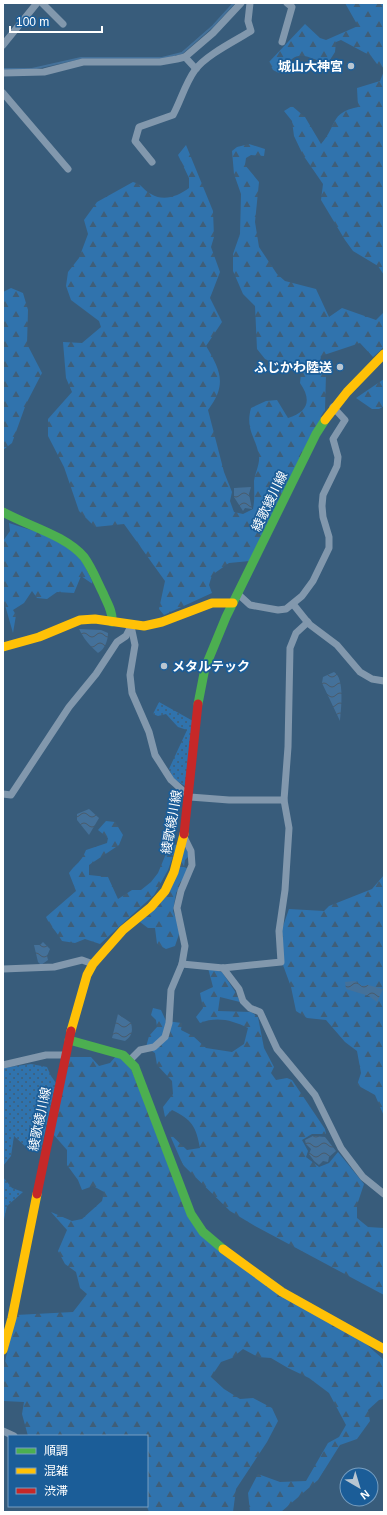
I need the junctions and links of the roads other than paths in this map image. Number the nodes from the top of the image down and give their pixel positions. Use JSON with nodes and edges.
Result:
{"nodes":[{"id":1,"x":26,"y":3,"type":"edge"},
{"id":2,"x":37,"y":3,"type":"edge"},
{"id":3,"x":42,"y":3,"type":"edge"},
{"id":4,"x":241,"y":3,"type":"edge"},
{"id":5,"x":250,"y":3,"type":"edge"},
{"id":6,"x":287,"y":3,"type":"edge"},
{"id":7,"x":31,"y":10,"type":"junction"},
{"id":8,"x":63,"y":24,"type":"dead end"},
{"id":9,"x":282,"y":42,"type":"dead end"},
{"id":10,"x":3,"y":45,"type":"edge"},
{"id":11,"x":185,"y":57,"type":"junction"},
{"id":12,"x":196,"y":69,"type":"junction"},
{"id":13,"x":3,"y":73,"type":"edge"},
{"id":14,"x":3,"y":94,"type":"edge"},
{"id":15,"x":152,"y":162,"type":"dead end"},
{"id":16,"x":68,"y":169,"type":"dead end"},
{"id":17,"x":384,"y":354,"type":"edge"},
{"id":18,"x":333,"y":407,"type":"junction"},
{"id":19,"x":3,"y":512,"type":"edge"},
{"id":20,"x":238,"y":594,"type":"junction"},
{"id":21,"x":233,"y":603,"type":"junction"},
{"id":22,"x":293,"y":604,"type":"junction"},
{"id":23,"x":112,"y":622,"type":"junction"},
{"id":24,"x":308,"y":622,"type":"junction"},
{"id":25,"x":131,"y":626,"type":"junction"},
{"id":26,"x":3,"y":647,"type":"edge"},
{"id":27,"x":384,"y":681,"type":"edge"},
{"id":28,"x":3,"y":794,"type":"edge"},
{"id":29,"x":190,"y":797,"type":"junction"},
{"id":30,"x":284,"y":800,"type":"junction"},
{"id":31,"x":184,"y":837,"type":"junction"},
{"id":32,"x":93,"y":964,"type":"junction"},
{"id":33,"x":182,"y":964,"type":"junction"},
{"id":34,"x":223,"y":968,"type":"junction"},
{"id":35,"x":3,"y":969,"type":"edge"},
{"id":36,"x":69,"y":1040,"type":"junction"},
{"id":37,"x":66,"y":1055,"type":"junction"},
{"id":38,"x":130,"y":1060,"type":"junction"},
{"id":39,"x":3,"y":1065,"type":"edge"},
{"id":40,"x":384,"y":1194,"type":"edge"},
{"id":41,"x":384,"y":1349,"type":"edge"},
{"id":42,"x":3,"y":1350,"type":"edge"}],
"edges":[{"from":1,"to":7,"type":"street"},
{"from":2,"to":7,"type":"street"},
{"from":3,"to":8,"type":"street"},
{"from":4,"to":11,"type":"street"},
{"from":5,"to":12,"type":"street"},
{"from":6,"to":9,"type":"street"},
{"from":7,"to":10,"type":"street"},
{"from":11,"to":12,"type":"street"},
{"from":11,"to":13,"type":"street"},
{"from":12,"to":15,"type":"street"},
{"from":14,"to":16,"type":"street"},
{"from":17,"to":18,"type":"main road","name":"綾歌綾川線"},
{"from":18,"to":20,"type":"main road","name":"綾歌綾川線"},
{"from":18,"to":22,"type":"street"},
{"from":19,"to":23,"type":"main road"},
{"from":20,"to":21,"type":"main road","name":"綾歌綾川線"},
{"from":20,"to":22,"type":"street"},
{"from":21,"to":25,"type":"main road"},
{"from":21,"to":29,"type":"main road","name":"綾歌綾川線"},
{"from":22,"to":24,"type":"street"},
{"from":23,"to":25,"type":"main road"},
{"from":23,"to":26,"type":"main road"},
{"from":24,"to":27,"type":"street"},
{"from":24,"to":30,"type":"street"},
{"from":25,"to":28,"type":"street"},
{"from":25,"to":29,"type":"street"},
{"from":29,"to":30,"type":"street"},
{"from":29,"to":31,"type":"main road","name":"綾歌綾川線"},
{"from":30,"to":34,"type":"street"},
{"from":31,"to":32,"type":"main road","name":"綾歌綾川線"},
{"from":31,"to":33,"type":"street"},
{"from":32,"to":35,"type":"street"},
{"from":32,"to":36,"type":"main road","name":"綾歌綾川線"},
{"from":33,"to":34,"type":"street"},
{"from":33,"to":38,"type":"street"},
{"from":34,"to":40,"type":"street"},
{"from":36,"to":37,"type":"main road","name":"綾歌綾川線"},
{"from":36,"to":38,"type":"main road"},
{"from":37,"to":39,"type":"street"},
{"from":37,"to":42,"type":"main road","name":"綾歌綾川線"},
{"from":38,"to":41,"type":"main road"}]}
